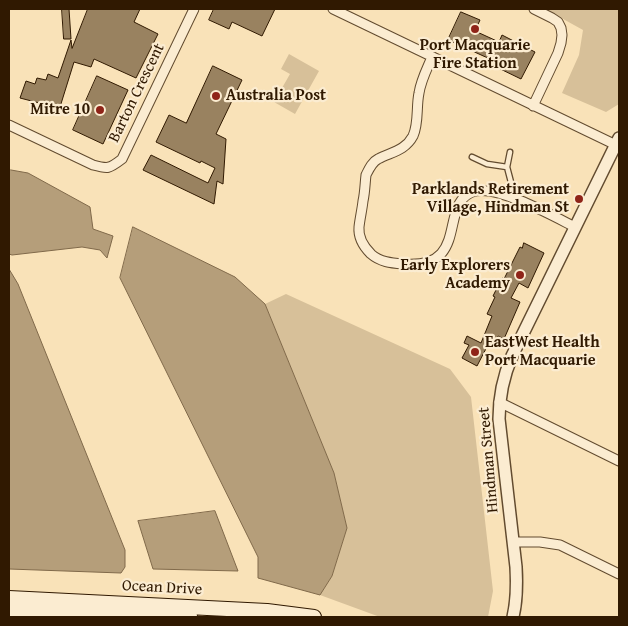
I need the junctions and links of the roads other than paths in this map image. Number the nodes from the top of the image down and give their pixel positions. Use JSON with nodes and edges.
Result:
{"nodes":[{"id":1,"x":194,"y":9,"type":"edge"},
{"id":2,"x":333,"y":9,"type":"edge"},
{"id":3,"x":534,"y":9,"type":"edge"},
{"id":4,"x":432,"y":57,"type":"junction"},
{"id":5,"x":534,"y":106,"type":"junction"},
{"id":6,"x":9,"y":126,"type":"edge"},
{"id":7,"x":618,"y":142,"type":"edge"},
{"id":8,"x":510,"y":152,"type":"dead end"},
{"id":9,"x":472,"y":158,"type":"dead end"},
{"id":10,"x":507,"y":167,"type":"junction"},
{"id":11,"x":510,"y":196,"type":"junction"},
{"id":12,"x":575,"y":227,"type":"junction"},
{"id":13,"x":499,"y":402,"type":"junction"},
{"id":14,"x":619,"y":461,"type":"edge"},
{"id":15,"x":514,"y":542,"type":"junction"},
{"id":16,"x":619,"y":574,"type":"edge"},
{"id":17,"x":9,"y":598,"type":"edge"},
{"id":18,"x":9,"y":609,"type":"edge"},
{"id":19,"x":190,"y":617,"type":"edge"},
{"id":20,"x":314,"y":617,"type":"edge"},
{"id":21,"x":514,"y":617,"type":"edge"}],
"edges":[{"from":1,"to":6,"type":"street","name":"Barton Crescent"},
{"from":2,"to":4,"type":"street"},
{"from":3,"to":5,"type":"street"},
{"from":4,"to":5,"type":"street"},
{"from":4,"to":11,"type":"street"},
{"from":5,"to":7,"type":"street"},
{"from":7,"to":12,"type":"street","name":"Hindman Street"},
{"from":8,"to":10,"type":"lane"},
{"from":9,"to":10,"type":"lane"},
{"from":10,"to":11,"type":"lane"},
{"from":11,"to":12,"type":"street"},
{"from":12,"to":13,"type":"street","name":"Hindman Street"},
{"from":13,"to":14,"type":"street"},
{"from":13,"to":15,"type":"street","name":"Hindman Street"},
{"from":15,"to":16,"type":"street"},
{"from":15,"to":21,"type":"street","name":"Hindman Street"},
{"from":17,"to":20,"type":"main road","name":"Ocean Drive"},
{"from":18,"to":19,"type":"main road","name":"Ocean Drive"}]}
